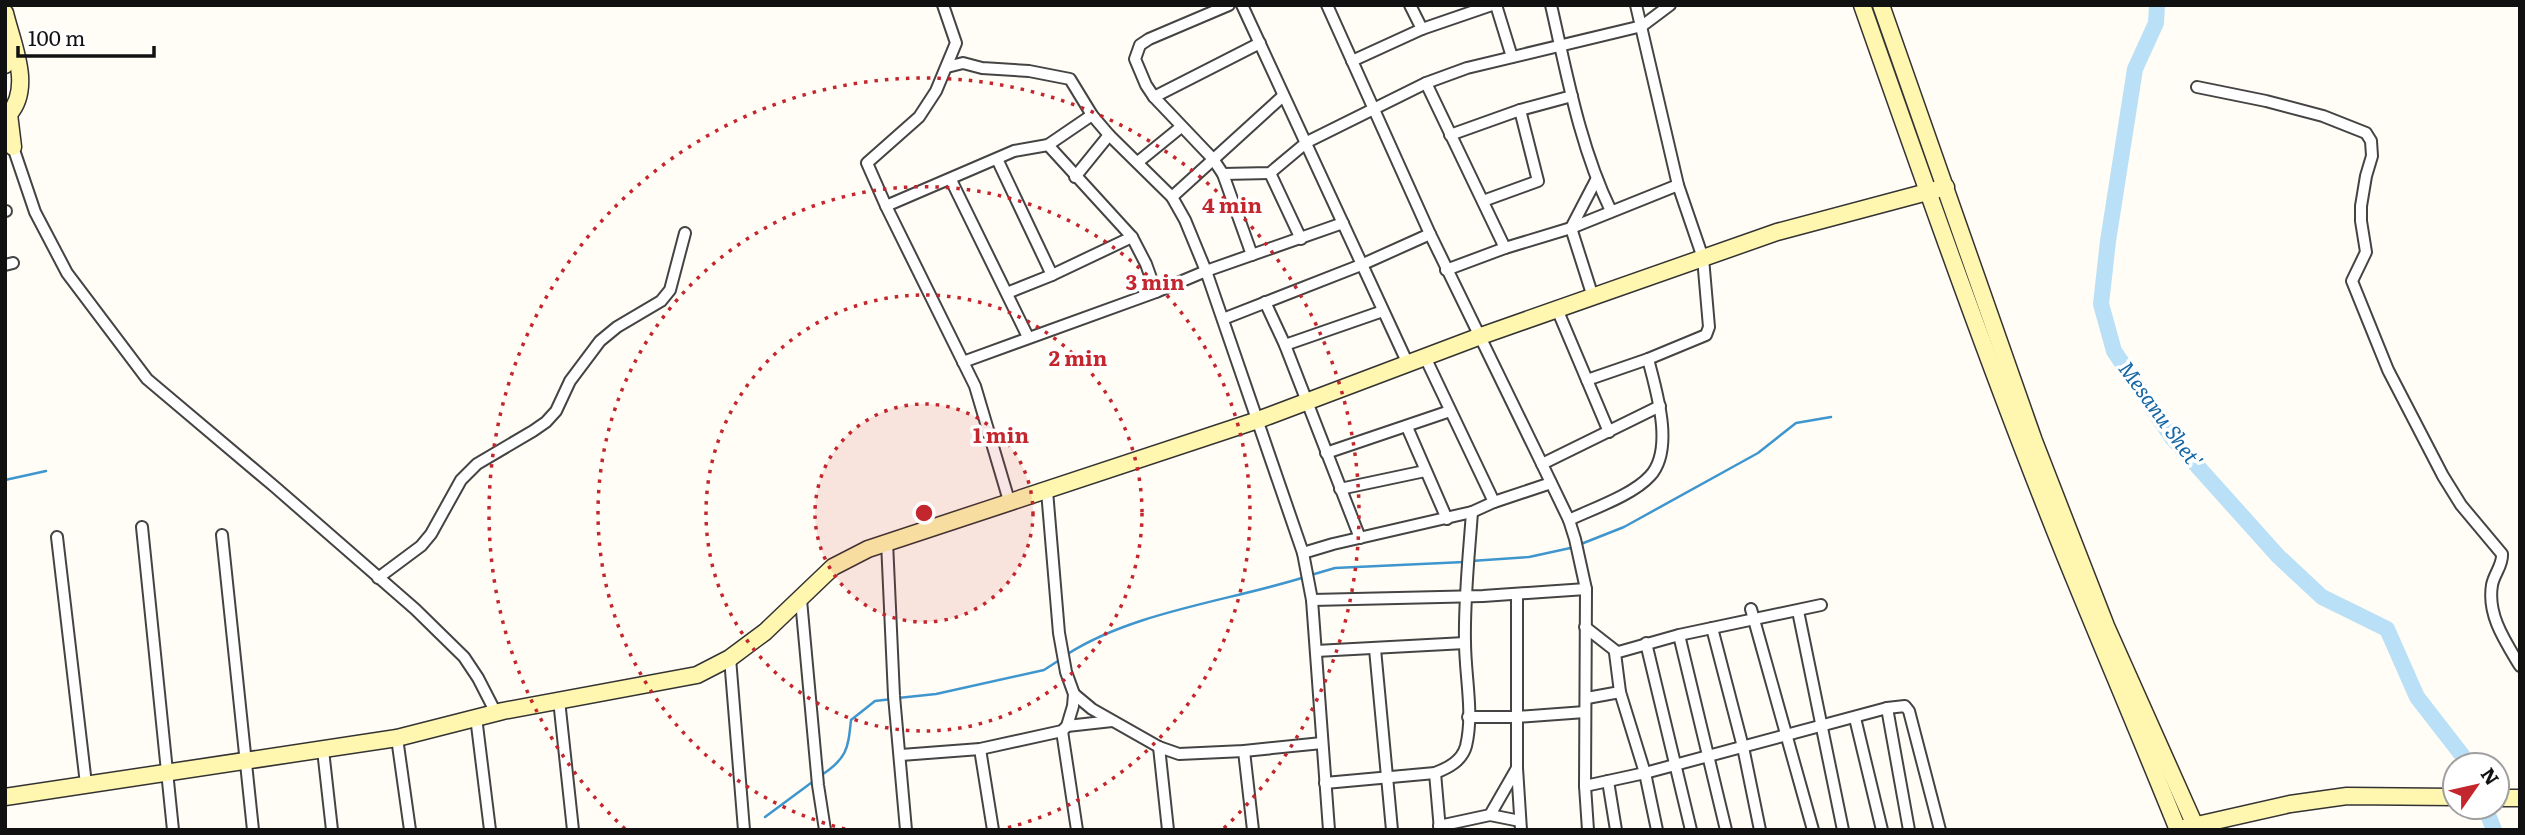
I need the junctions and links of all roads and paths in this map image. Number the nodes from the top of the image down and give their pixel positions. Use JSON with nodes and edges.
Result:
{"nodes":[{"id":1,"x":943,"y":5,"type":"edge"},
{"id":2,"x":1229,"y":5,"type":"edge"},
{"id":3,"x":1242,"y":5,"type":"edge"},
{"id":4,"x":1326,"y":5,"type":"edge"},
{"id":5,"x":1410,"y":5,"type":"edge"},
{"id":6,"x":1494,"y":5,"type":"edge"},
{"id":7,"x":1551,"y":5,"type":"edge"},
{"id":8,"x":1636,"y":5,"type":"edge"},
{"id":9,"x":1671,"y":5,"type":"edge"},
{"id":10,"x":1862,"y":5,"type":"edge"},
{"id":11,"x":1881,"y":5,"type":"edge"},
{"id":12,"x":1464,"y":9,"type":"edge"},
{"id":13,"x":5,"y":13,"type":"edge"},
{"id":14,"x":1642,"y":26,"type":"junction"},
{"id":15,"x":1422,"y":29,"type":"junction"},
{"id":16,"x":9,"y":30,"type":"junction"},
{"id":17,"x":1260,"y":43,"type":"junction"},
{"id":18,"x":1560,"y":47,"type":"junction"},
{"id":19,"x":1512,"y":57,"type":"junction"},
{"id":20,"x":1352,"y":61,"type":"junction"},
{"id":21,"x":5,"y":65,"type":"edge"},
{"id":22,"x":947,"y":67,"type":"junction"},
{"id":23,"x":1426,"y":83,"type":"junction"},
{"id":24,"x":2197,"y":87,"type":"dead end"},
{"id":25,"x":1283,"y":96,"type":"junction"},
{"id":26,"x":1572,"y":96,"type":"junction"},
{"id":27,"x":1154,"y":97,"type":"junction"},
{"id":28,"x":1375,"y":110,"type":"junction"},
{"id":29,"x":1520,"y":110,"type":"junction"},
{"id":30,"x":6,"y":112,"type":"edge"},
{"id":31,"x":1092,"y":115,"type":"junction"},
{"id":32,"x":1181,"y":127,"type":"junction"},
{"id":33,"x":1109,"y":135,"type":"junction"},
{"id":34,"x":1450,"y":135,"type":"junction"},
{"id":35,"x":9,"y":142,"type":"edge"},
{"id":36,"x":1307,"y":142,"type":"junction"},
{"id":37,"x":1048,"y":145,"type":"junction"},
{"id":38,"x":997,"y":159,"type":"junction"},
{"id":39,"x":1213,"y":159,"type":"junction"},
{"id":40,"x":1138,"y":162,"type":"junction"},
{"id":41,"x":1223,"y":173,"type":"junction"},
{"id":42,"x":1270,"y":173,"type":"junction"},
{"id":43,"x":1075,"y":177,"type":"junction"},
{"id":44,"x":951,"y":180,"type":"junction"},
{"id":45,"x":1596,"y":180,"type":"junction"},
{"id":46,"x":1678,"y":185,"type":"junction"},
{"id":47,"x":1946,"y":187,"type":"junction"},
{"id":48,"x":1928,"y":191,"type":"junction"},
{"id":49,"x":1172,"y":197,"type":"junction"},
{"id":50,"x":1483,"y":201,"type":"junction"},
{"id":51,"x":886,"y":206,"type":"junction"},
{"id":52,"x":1611,"y":211,"type":"junction"},
{"id":53,"x":1343,"y":223,"type":"junction"},
{"id":54,"x":1571,"y":228,"type":"junction"},
{"id":55,"x":685,"y":233,"type":"dead end"},
{"id":56,"x":1430,"y":234,"type":"junction"},
{"id":57,"x":1132,"y":237,"type":"junction"},
{"id":58,"x":1301,"y":239,"type":"junction"},
{"id":59,"x":1505,"y":248,"type":"junction"},
{"id":60,"x":1252,"y":256,"type":"junction"},
{"id":61,"x":1703,"y":258,"type":"junction"},
{"id":62,"x":1361,"y":265,"type":"junction"},
{"id":63,"x":1446,"y":270,"type":"junction"},
{"id":64,"x":1206,"y":271,"type":"junction"},
{"id":65,"x":1052,"y":275,"type":"junction"},
{"id":66,"x":1156,"y":292,"type":"junction"},
{"id":67,"x":1007,"y":293,"type":"junction"},
{"id":68,"x":1593,"y":297,"type":"junction"},
{"id":69,"x":1265,"y":302,"type":"junction"},
{"id":70,"x":1557,"y":309,"type":"junction"},
{"id":71,"x":1383,"y":311,"type":"junction"},
{"id":72,"x":1223,"y":319,"type":"junction"},
{"id":73,"x":1028,"y":337,"type":"junction"},
{"id":74,"x":1478,"y":337,"type":"junction"},
{"id":75,"x":1284,"y":345,"type":"junction"},
{"id":76,"x":1425,"y":358,"type":"junction"},
{"id":77,"x":1648,"y":359,"type":"junction"},
{"id":78,"x":963,"y":362,"type":"junction"},
{"id":79,"x":1408,"y":364,"type":"junction"},
{"id":80,"x":1587,"y":380,"type":"junction"},
{"id":81,"x":1306,"y":401,"type":"junction"},
{"id":82,"x":1660,"y":406,"type":"junction"},
{"id":83,"x":1450,"y":411,"type":"junction"},
{"id":84,"x":1258,"y":420,"type":"junction"},
{"id":85,"x":1407,"y":427,"type":"junction"},
{"id":86,"x":1609,"y":432,"type":"junction"},
{"id":87,"x":1325,"y":453,"type":"junction"},
{"id":88,"x":1542,"y":464,"type":"junction"},
{"id":89,"x":2038,"y":469,"type":"junction"},
{"id":90,"x":1425,"y":471,"type":"junction"},
{"id":91,"x":1551,"y":483,"type":"junction"},
{"id":92,"x":1340,"y":489,"type":"junction"},
{"id":93,"x":1047,"y":491,"type":"junction"},
{"id":94,"x":1494,"y":502,"type":"junction"},
{"id":95,"x":1010,"y":504,"type":"junction"},
{"id":96,"x":1472,"y":512,"type":"junction"},
{"id":97,"x":1447,"y":519,"type":"junction"},
{"id":98,"x":1569,"y":520,"type":"junction"},
{"id":99,"x":142,"y":527,"type":"dead end"},
{"id":100,"x":222,"y":535,"type":"dead end"},
{"id":101,"x":57,"y":537,"type":"dead end"},
{"id":102,"x":1360,"y":538,"type":"junction"},
{"id":103,"x":887,"y":542,"type":"junction"},
{"id":104,"x":1303,"y":553,"type":"junction"},
{"id":105,"x":378,"y":578,"type":"junction"},
{"id":106,"x":1586,"y":589,"type":"junction"},
{"id":107,"x":1517,"y":594,"type":"junction"},
{"id":108,"x":1466,"y":596,"type":"junction"},
{"id":109,"x":800,"y":600,"type":"junction"},
{"id":110,"x":1312,"y":600,"type":"junction"},
{"id":111,"x":1821,"y":605,"type":"dead end"},
{"id":112,"x":1751,"y":609,"type":"dead end"},
{"id":113,"x":1798,"y":611,"type":"junction"},
{"id":114,"x":1754,"y":621,"type":"junction"},
{"id":115,"x":1585,"y":627,"type":"junction"},
{"id":116,"x":1712,"y":628,"type":"junction"},
{"id":117,"x":1679,"y":635,"type":"junction"},
{"id":118,"x":1465,"y":643,"type":"junction"},
{"id":119,"x":1646,"y":643,"type":"junction"},
{"id":120,"x":1375,"y":649,"type":"junction"},
{"id":121,"x":1316,"y":651,"type":"junction"},
{"id":122,"x":1617,"y":652,"type":"junction"},
{"id":123,"x":730,"y":658,"type":"junction"},
{"id":124,"x":2520,"y":666,"type":"edge"},
{"id":125,"x":1620,"y":692,"type":"junction"},
{"id":126,"x":1074,"y":694,"type":"junction"},
{"id":127,"x":1587,"y":698,"type":"junction"},
{"id":128,"x":559,"y":700,"type":"junction"},
{"id":129,"x":1888,"y":708,"type":"junction"},
{"id":130,"x":1585,"y":712,"type":"junction"},
{"id":131,"x":496,"y":713,"type":"junction"},
{"id":132,"x":1468,"y":717,"type":"junction"},
{"id":133,"x":1517,"y":717,"type":"junction"},
{"id":134,"x":476,"y":718,"type":"junction"},
{"id":135,"x":1855,"y":718,"type":"junction"},
{"id":136,"x":1114,"y":721,"type":"junction"},
{"id":137,"x":1823,"y":725,"type":"junction"},
{"id":138,"x":1065,"y":728,"type":"junction"},
{"id":139,"x":1786,"y":736,"type":"junction"},
{"id":140,"x":397,"y":738,"type":"junction"},
{"id":141,"x":1322,"y":743,"type":"junction"},
{"id":142,"x":1158,"y":747,"type":"junction"},
{"id":143,"x":1743,"y":747,"type":"junction"},
{"id":144,"x":980,"y":749,"type":"junction"},
{"id":145,"x":323,"y":750,"type":"junction"},
{"id":146,"x":1244,"y":751,"type":"junction"},
{"id":147,"x":901,"y":755,"type":"junction"},
{"id":148,"x":1707,"y":757,"type":"junction"},
{"id":149,"x":245,"y":759,"type":"junction"},
{"id":150,"x":1677,"y":765,"type":"junction"},
{"id":151,"x":1517,"y":768,"type":"junction"},
{"id":152,"x":168,"y":771,"type":"junction"},
{"id":153,"x":1434,"y":773,"type":"junction"},
{"id":154,"x":1645,"y":773,"type":"junction"},
{"id":155,"x":1386,"y":776,"type":"junction"},
{"id":156,"x":1608,"y":781,"type":"junction"},
{"id":157,"x":1325,"y":783,"type":"junction"},
{"id":158,"x":86,"y":784,"type":"junction"},
{"id":159,"x":1586,"y":786,"type":"junction"},
{"id":160,"x":5,"y":797,"type":"edge"},
{"id":161,"x":2441,"y":797,"type":"edge"},
{"id":162,"x":1490,"y":815,"type":"junction"},
{"id":163,"x":1520,"y":825,"type":"edge"},
{"id":164,"x":1440,"y":828,"type":"edge"},
{"id":165,"x":2187,"y":829,"type":"edge"},
{"id":166,"x":173,"y":830,"type":"edge"},
{"id":167,"x":253,"y":830,"type":"edge"},
{"id":168,"x":332,"y":830,"type":"edge"},
{"id":169,"x":410,"y":830,"type":"edge"},
{"id":170,"x":490,"y":830,"type":"edge"},
{"id":171,"x":573,"y":830,"type":"edge"},
{"id":172,"x":744,"y":830,"type":"edge"},
{"id":173,"x":825,"y":830,"type":"edge"},
{"id":174,"x":906,"y":830,"type":"edge"},
{"id":175,"x":993,"y":830,"type":"edge"},
{"id":176,"x":1077,"y":830,"type":"edge"},
{"id":177,"x":1168,"y":830,"type":"edge"},
{"id":178,"x":1253,"y":830,"type":"edge"},
{"id":179,"x":1329,"y":830,"type":"edge"},
{"id":180,"x":1392,"y":830,"type":"edge"},
{"id":181,"x":1588,"y":830,"type":"edge"},
{"id":182,"x":1616,"y":830,"type":"edge"},
{"id":183,"x":1657,"y":830,"type":"edge"},
{"id":184,"x":1691,"y":830,"type":"edge"},
{"id":185,"x":1726,"y":830,"type":"edge"},
{"id":186,"x":1760,"y":830,"type":"edge"},
{"id":187,"x":1813,"y":830,"type":"edge"},
{"id":188,"x":1843,"y":830,"type":"edge"},
{"id":189,"x":1882,"y":830,"type":"edge"},
{"id":190,"x":1909,"y":830,"type":"edge"},
{"id":191,"x":1940,"y":830,"type":"edge"}],
"edges":[{"from":1,"to":22,"type":"street"},
{"from":2,"to":27,"type":"street"},
{"from":3,"to":17,"type":"street"},
{"from":4,"to":20,"type":"street"},
{"from":5,"to":15,"type":"street"},
{"from":6,"to":12,"type":"street"},
{"from":6,"to":19,"type":"street"},
{"from":7,"to":18,"type":"street"},
{"from":8,"to":14,"type":"street"},
{"from":9,"to":14,"type":"street"},
{"from":10,"to":48,"type":"street"},
{"from":11,"to":47,"type":"street"},
{"from":12,"to":15,"type":"street"},
{"from":13,"to":16,"type":"street"},
{"from":14,"to":18,"type":"street"},
{"from":14,"to":46,"type":"street"},
{"from":15,"to":20,"type":"street"},
{"from":16,"to":21,"type":"street"},
{"from":16,"to":30,"type":"street"},
{"from":17,"to":25,"type":"street"},
{"from":17,"to":27,"type":"street"},
{"from":18,"to":19,"type":"street"},
{"from":18,"to":26,"type":"street"},
{"from":19,"to":23,"type":"street"},
{"from":20,"to":28,"type":"street"},
{"from":22,"to":31,"type":"street"},
{"from":22,"to":51,"type":"street"},
{"from":23,"to":28,"type":"street"},
{"from":23,"to":34,"type":"street"},
{"from":24,"to":124,"type":"street"},
{"from":25,"to":36,"type":"street"},
{"from":25,"to":39,"type":"street"},
{"from":26,"to":29,"type":"street"},
{"from":26,"to":45,"type":"street"},
{"from":27,"to":32,"type":"street"},
{"from":28,"to":36,"type":"street"},
{"from":28,"to":56,"type":"street"},
{"from":29,"to":34,"type":"street"},
{"from":29,"to":50,"type":"street"},
{"from":30,"to":35,"type":"street"},
{"from":31,"to":33,"type":"street"},
{"from":31,"to":37,"type":"street"},
{"from":32,"to":39,"type":"street"},
{"from":32,"to":40,"type":"street"},
{"from":33,"to":40,"type":"street"},
{"from":33,"to":43,"type":"street"},
{"from":34,"to":50,"type":"street"},
{"from":35,"to":105,"type":"street"},
{"from":36,"to":42,"type":"street"},
{"from":36,"to":53,"type":"street"},
{"from":37,"to":38,"type":"street"},
{"from":37,"to":43,"type":"street"},
{"from":38,"to":44,"type":"street"},
{"from":38,"to":65,"type":"street"},
{"from":39,"to":41,"type":"street"},
{"from":39,"to":49,"type":"street"},
{"from":40,"to":49,"type":"street"},
{"from":41,"to":42,"type":"street"},
{"from":41,"to":60,"type":"street"},
{"from":42,"to":58,"type":"street"},
{"from":43,"to":57,"type":"street"},
{"from":44,"to":51,"type":"street"},
{"from":44,"to":67,"type":"street"},
{"from":45,"to":52,"type":"street"},
{"from":45,"to":54,"type":"street"},
{"from":46,"to":52,"type":"street"},
{"from":46,"to":61,"type":"street"},
{"from":47,"to":48,"type":"street"},
{"from":47,"to":89,"type":"street"},
{"from":48,"to":61,"type":"street"},
{"from":48,"to":89,"type":"street"},
{"from":49,"to":64,"type":"street"},
{"from":50,"to":59,"type":"street"},
{"from":51,"to":78,"type":"street"},
{"from":52,"to":54,"type":"street"},
{"from":53,"to":58,"type":"street"},
{"from":53,"to":62,"type":"street"},
{"from":54,"to":59,"type":"street"},
{"from":54,"to":68,"type":"street"},
{"from":55,"to":105,"type":"street"},
{"from":56,"to":62,"type":"street"},
{"from":56,"to":63,"type":"street"},
{"from":57,"to":65,"type":"street"},
{"from":57,"to":66,"type":"street"},
{"from":58,"to":60,"type":"street"},
{"from":59,"to":63,"type":"street"},
{"from":60,"to":64,"type":"street"},
{"from":61,"to":68,"type":"street"},
{"from":61,"to":77,"type":"street"},
{"from":62,"to":69,"type":"street"},
{"from":62,"to":71,"type":"street"},
{"from":63,"to":74,"type":"street"},
{"from":64,"to":66,"type":"street"},
{"from":64,"to":72,"type":"street"},
{"from":65,"to":67,"type":"street"},
{"from":66,"to":73,"type":"street"},
{"from":67,"to":73,"type":"street"},
{"from":68,"to":70,"type":"street"},
{"from":69,"to":72,"type":"street"},
{"from":69,"to":75,"type":"street"},
{"from":70,"to":74,"type":"street"},
{"from":70,"to":80,"type":"street"},
{"from":71,"to":75,"type":"street"},
{"from":71,"to":79,"type":"street"},
{"from":72,"to":84,"type":"street"},
{"from":73,"to":78,"type":"street"},
{"from":74,"to":76,"type":"street"},
{"from":74,"to":88,"type":"street"},
{"from":75,"to":81,"type":"street"},
{"from":76,"to":79,"type":"street"},
{"from":76,"to":83,"type":"street"},
{"from":77,"to":80,"type":"street"},
{"from":77,"to":82,"type":"street"},
{"from":78,"to":95,"type":"street"},
{"from":79,"to":81,"type":"street"},
{"from":80,"to":86,"type":"street"},
{"from":81,"to":84,"type":"street"},
{"from":81,"to":87,"type":"street"},
{"from":82,"to":86,"type":"street"},
{"from":82,"to":98,"type":"street"},
{"from":83,"to":85,"type":"street"},
{"from":83,"to":94,"type":"street"},
{"from":84,"to":93,"type":"street"},
{"from":84,"to":104,"type":"street"},
{"from":85,"to":87,"type":"street"},
{"from":85,"to":90,"type":"street"},
{"from":86,"to":88,"type":"street"},
{"from":87,"to":92,"type":"street"},
{"from":88,"to":91,"type":"street"},
{"from":89,"to":165,"type":"street"},
{"from":90,"to":92,"type":"street"},
{"from":90,"to":97,"type":"street"},
{"from":91,"to":94,"type":"street"},
{"from":91,"to":98,"type":"street"},
{"from":92,"to":102,"type":"street"},
{"from":93,"to":95,"type":"street"},
{"from":93,"to":126,"type":"street"},
{"from":94,"to":96,"type":"street"},
{"from":95,"to":103,"type":"street"},
{"from":96,"to":97,"type":"street"},
{"from":96,"to":108,"type":"street"},
{"from":97,"to":102,"type":"street"},
{"from":98,"to":106,"type":"street"},
{"from":99,"to":152,"type":"street"},
{"from":100,"to":149,"type":"street"},
{"from":101,"to":158,"type":"street"},
{"from":102,"to":104,"type":"street"},
{"from":103,"to":109,"type":"street"},
{"from":103,"to":147,"type":"street"},
{"from":104,"to":110,"type":"street"},
{"from":105,"to":131,"type":"street"},
{"from":106,"to":107,"type":"street"},
{"from":106,"to":115,"type":"street"},
{"from":107,"to":108,"type":"street"},
{"from":107,"to":133,"type":"street"},
{"from":108,"to":110,"type":"street"},
{"from":108,"to":118,"type":"street"},
{"from":109,"to":123,"type":"street"},
{"from":109,"to":173,"type":"street"},
{"from":110,"to":121,"type":"street"},
{"from":111,"to":113,"type":"street"},
{"from":112,"to":114,"type":"street"},
{"from":113,"to":114,"type":"street"},
{"from":113,"to":137,"type":"street"},
{"from":114,"to":116,"type":"street"},
{"from":114,"to":139,"type":"street"},
{"from":115,"to":122,"type":"street"},
{"from":115,"to":127,"type":"street"},
{"from":116,"to":117,"type":"street"},
{"from":116,"to":143,"type":"street"},
{"from":117,"to":119,"type":"street"},
{"from":117,"to":148,"type":"street"},
{"from":118,"to":120,"type":"street"},
{"from":118,"to":132,"type":"street"},
{"from":119,"to":122,"type":"street"},
{"from":119,"to":150,"type":"street"},
{"from":120,"to":121,"type":"street"},
{"from":120,"to":155,"type":"street"},
{"from":121,"to":141,"type":"street"},
{"from":122,"to":125,"type":"street"},
{"from":123,"to":128,"type":"street"},
{"from":123,"to":172,"type":"street"},
{"from":125,"to":127,"type":"street"},
{"from":125,"to":154,"type":"street"},
{"from":126,"to":136,"type":"street"},
{"from":126,"to":138,"type":"street"},
{"from":127,"to":130,"type":"street"},
{"from":128,"to":131,"type":"street"},
{"from":128,"to":171,"type":"street"},
{"from":129,"to":135,"type":"street"},
{"from":129,"to":190,"type":"street"},
{"from":129,"to":191,"type":"street"},
{"from":130,"to":133,"type":"street"},
{"from":130,"to":159,"type":"street"},
{"from":131,"to":134,"type":"street"},
{"from":132,"to":133,"type":"street"},
{"from":132,"to":153,"type":"street"},
{"from":133,"to":151,"type":"street"},
{"from":134,"to":140,"type":"street"},
{"from":134,"to":170,"type":"street"},
{"from":135,"to":137,"type":"street"},
{"from":135,"to":189,"type":"street"},
{"from":136,"to":138,"type":"street"},
{"from":136,"to":142,"type":"street"},
{"from":137,"to":139,"type":"street"},
{"from":137,"to":188,"type":"street"},
{"from":138,"to":144,"type":"street"},
{"from":138,"to":176,"type":"street"},
{"from":139,"to":143,"type":"street"},
{"from":139,"to":187,"type":"street"},
{"from":140,"to":145,"type":"street"},
{"from":140,"to":169,"type":"street"},
{"from":141,"to":146,"type":"street"},
{"from":141,"to":157,"type":"street"},
{"from":142,"to":146,"type":"street"},
{"from":142,"to":177,"type":"street"},
{"from":143,"to":148,"type":"street"},
{"from":143,"to":186,"type":"street"},
{"from":144,"to":147,"type":"street"},
{"from":144,"to":175,"type":"street"},
{"from":145,"to":149,"type":"street"},
{"from":145,"to":168,"type":"street"},
{"from":146,"to":178,"type":"street"},
{"from":147,"to":174,"type":"street"},
{"from":148,"to":150,"type":"street"},
{"from":148,"to":185,"type":"street"},
{"from":149,"to":152,"type":"street"},
{"from":149,"to":167,"type":"street"},
{"from":150,"to":154,"type":"street"},
{"from":150,"to":184,"type":"street"},
{"from":151,"to":162,"type":"street"},
{"from":151,"to":163,"type":"street"},
{"from":152,"to":158,"type":"street"},
{"from":152,"to":166,"type":"street"},
{"from":153,"to":155,"type":"street"},
{"from":153,"to":164,"type":"street"},
{"from":154,"to":156,"type":"street"},
{"from":154,"to":183,"type":"street"},
{"from":155,"to":157,"type":"street"},
{"from":155,"to":180,"type":"street"},
{"from":156,"to":159,"type":"street"},
{"from":156,"to":182,"type":"street"},
{"from":157,"to":179,"type":"street"},
{"from":158,"to":160,"type":"street"},
{"from":159,"to":181,"type":"street"},
{"from":161,"to":165,"type":"street"},
{"from":162,"to":163,"type":"street"},
{"from":162,"to":164,"type":"street"}]}
